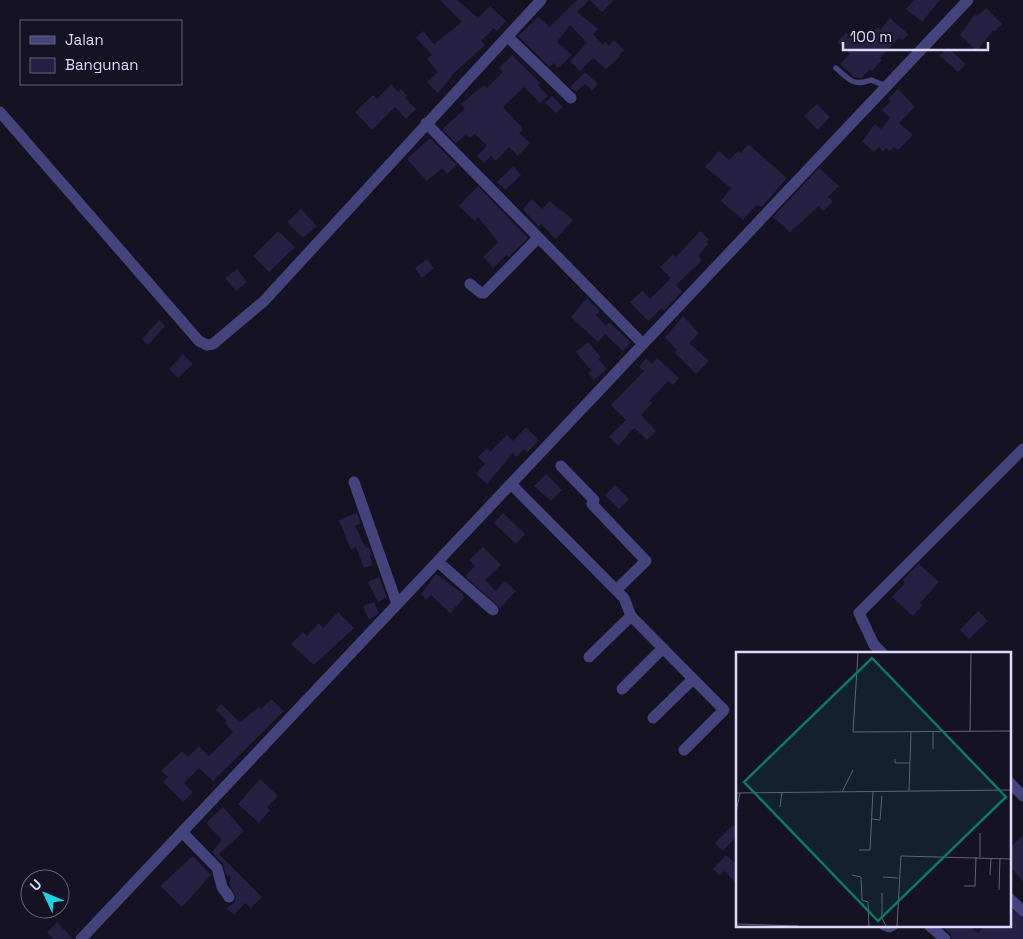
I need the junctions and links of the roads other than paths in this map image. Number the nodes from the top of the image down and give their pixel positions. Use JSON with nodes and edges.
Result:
{"nodes":[{"id":1,"x":541,"y":0,"type":"edge"},
{"id":2,"x":968,"y":0,"type":"edge"},
{"id":3,"x":508,"y":37,"type":"junction"},
{"id":4,"x":836,"y":68,"type":"dead end"},
{"id":5,"x":886,"y":86,"type":"junction"},
{"id":6,"x":571,"y":98,"type":"dead end"},
{"id":7,"x":0,"y":112,"type":"edge"},
{"id":8,"x":426,"y":123,"type":"junction"},
{"id":9,"x":538,"y":238,"type":"junction"},
{"id":10,"x":470,"y":284,"type":"dead end"},
{"id":11,"x":643,"y":344,"type":"junction"},
{"id":12,"x":1023,"y":449,"type":"edge"},
{"id":13,"x":561,"y":466,"type":"dead end"},
{"id":14,"x":354,"y":482,"type":"dead end"},
{"id":15,"x":511,"y":484,"type":"junction"},
{"id":16,"x":438,"y":562,"type":"junction"},
{"id":17,"x":616,"y":590,"type":"junction"},
{"id":18,"x":398,"y":604,"type":"junction"},
{"id":19,"x":493,"y":610,"type":"dead end"},
{"id":20,"x":631,"y":616,"type":"junction"},
{"id":21,"x":663,"y":648,"type":"junction"},
{"id":22,"x":881,"y":652,"type":"edge"},
{"id":23,"x":589,"y":657,"type":"dead end"},
{"id":24,"x":693,"y":679,"type":"junction"},
{"id":25,"x":622,"y":689,"type":"dead end"},
{"id":26,"x":653,"y":718,"type":"dead end"},
{"id":27,"x":684,"y":750,"type":"dead end"},
{"id":28,"x":1010,"y":783,"type":"edge"},
{"id":29,"x":1023,"y":796,"type":"edge"},
{"id":30,"x":182,"y":832,"type":"junction"},
{"id":31,"x":229,"y":897,"type":"dead end"},
{"id":32,"x":1010,"y":899,"type":"edge"},
{"id":33,"x":1023,"y":911,"type":"edge"},
{"id":34,"x":930,"y":926,"type":"edge"},
{"id":35,"x":81,"y":939,"type":"edge"},
{"id":36,"x":945,"y":939,"type":"edge"}],
"edges":[{"from":1,"to":3,"type":"street"},
{"from":2,"to":5,"type":"street"},
{"from":3,"to":6,"type":"street"},
{"from":3,"to":8,"type":"street"},
{"from":4,"to":5,"type":"lane"},
{"from":5,"to":11,"type":"street"},
{"from":7,"to":8,"type":"street"},
{"from":8,"to":9,"type":"street"},
{"from":9,"to":10,"type":"street"},
{"from":9,"to":11,"type":"street"},
{"from":11,"to":15,"type":"street"},
{"from":12,"to":22,"type":"street"},
{"from":13,"to":17,"type":"street"},
{"from":14,"to":18,"type":"street"},
{"from":15,"to":16,"type":"street"},
{"from":15,"to":17,"type":"street"},
{"from":16,"to":18,"type":"street"},
{"from":16,"to":19,"type":"street"},
{"from":17,"to":20,"type":"street"},
{"from":18,"to":30,"type":"street"},
{"from":20,"to":21,"type":"street"},
{"from":20,"to":23,"type":"street"},
{"from":21,"to":24,"type":"street"},
{"from":21,"to":25,"type":"street"},
{"from":24,"to":26,"type":"street"},
{"from":24,"to":27,"type":"street"},
{"from":28,"to":29,"type":"street"},
{"from":30,"to":31,"type":"street"},
{"from":30,"to":35,"type":"street"},
{"from":32,"to":33,"type":"street"},
{"from":34,"to":36,"type":"street"}]}
